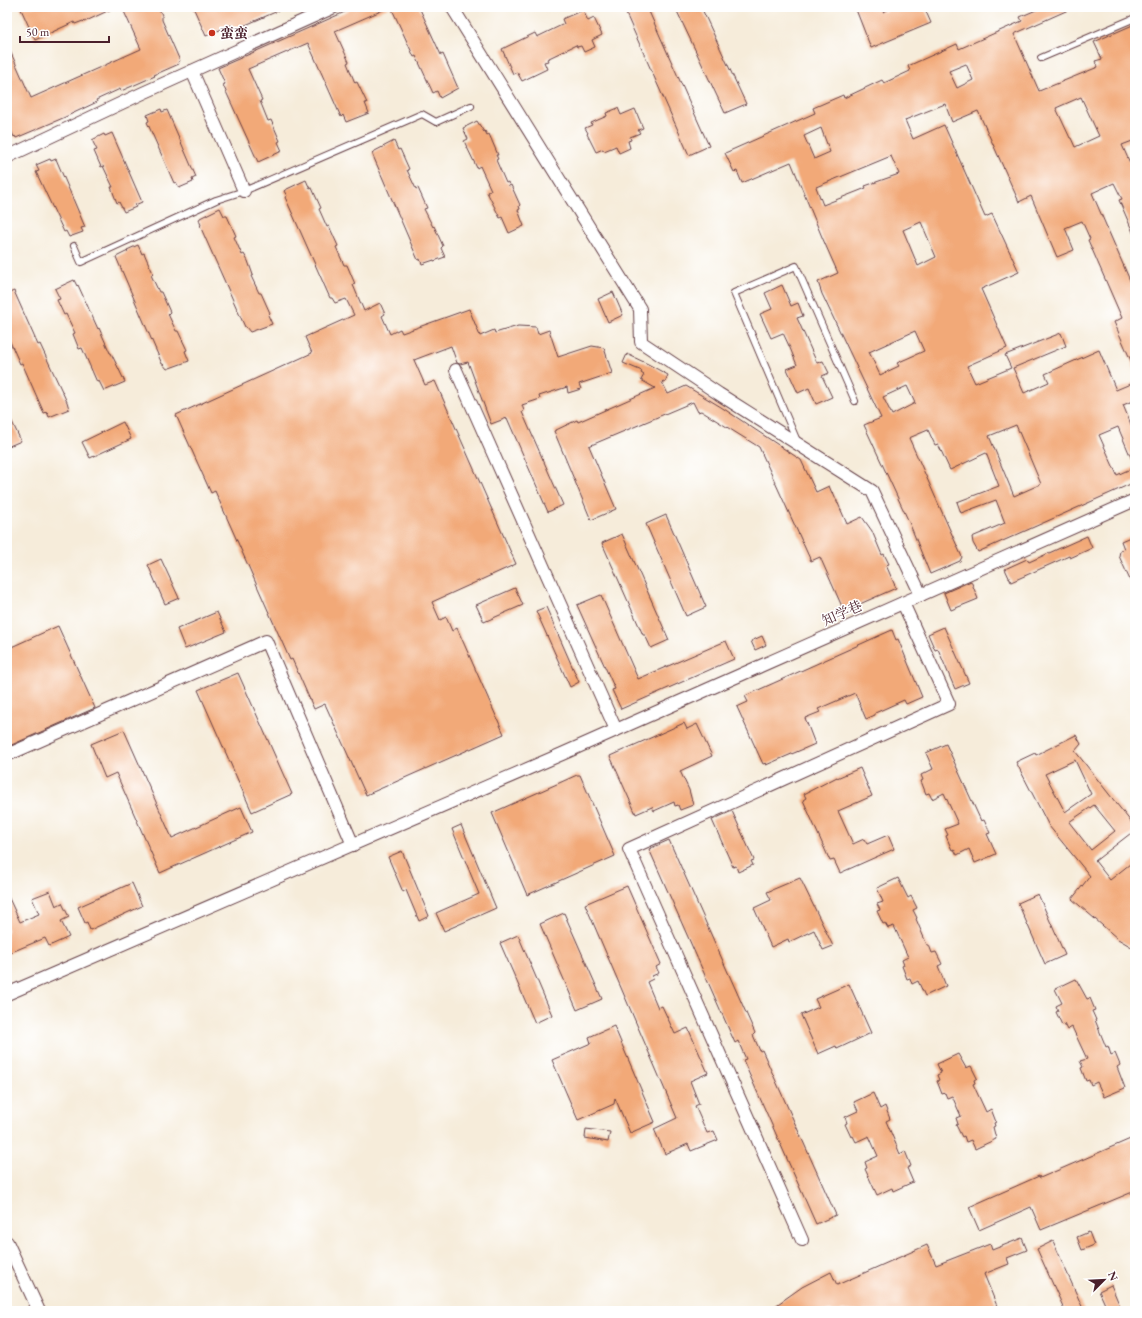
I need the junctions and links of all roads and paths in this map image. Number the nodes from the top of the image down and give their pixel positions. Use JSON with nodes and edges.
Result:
{"nodes":[{"id":1,"x":334,"y":7,"type":"edge"},
{"id":2,"x":452,"y":7,"type":"edge"},
{"id":3,"x":1135,"y":18,"type":"edge"},
{"id":4,"x":1041,"y":58,"type":"dead end"},
{"id":5,"x":192,"y":71,"type":"junction"},
{"id":6,"x":471,"y":106,"type":"dead end"},
{"id":7,"x":7,"y":157,"type":"edge"},
{"id":8,"x":244,"y":191,"type":"junction"},
{"id":9,"x":74,"y":246,"type":"dead end"},
{"id":10,"x":456,"y":370,"type":"dead end"},
{"id":11,"x":855,"y":402,"type":"dead end"},
{"id":12,"x":799,"y":445,"type":"junction"},
{"id":13,"x":1135,"y":500,"type":"edge"},
{"id":14,"x":921,"y":595,"type":"junction"},
{"id":15,"x":904,"y":603,"type":"junction"},
{"id":16,"x":616,"y":730,"type":"junction"},
{"id":17,"x":7,"y":755,"type":"edge"},
{"id":18,"x":353,"y":845,"type":"junction"},
{"id":19,"x":7,"y":994,"type":"edge"},
{"id":20,"x":802,"y":1240,"type":"dead end"},
{"id":21,"x":7,"y":1242,"type":"edge"},
{"id":22,"x":39,"y":1311,"type":"edge"}],
"edges":[{"from":1,"to":5,"type":"street"},
{"from":2,"to":12,"type":"street"},
{"from":3,"to":4,"type":"lane"},
{"from":5,"to":7,"type":"street"},
{"from":5,"to":8,"type":"street"},
{"from":6,"to":8,"type":"lane"},
{"from":8,"to":9,"type":"lane"},
{"from":10,"to":16,"type":"street"},
{"from":11,"to":12,"type":"lane"},
{"from":12,"to":14,"type":"street"},
{"from":13,"to":14,"type":"street","name":"知学巷"},
{"from":14,"to":15,"type":"street","name":"知学巷"},
{"from":15,"to":16,"type":"street","name":"知学巷"},
{"from":15,"to":20,"type":"street"},
{"from":16,"to":18,"type":"street","name":"知学巷"},
{"from":17,"to":18,"type":"street"},
{"from":18,"to":19,"type":"street","name":"知学巷"},
{"from":21,"to":22,"type":"street"}]}
